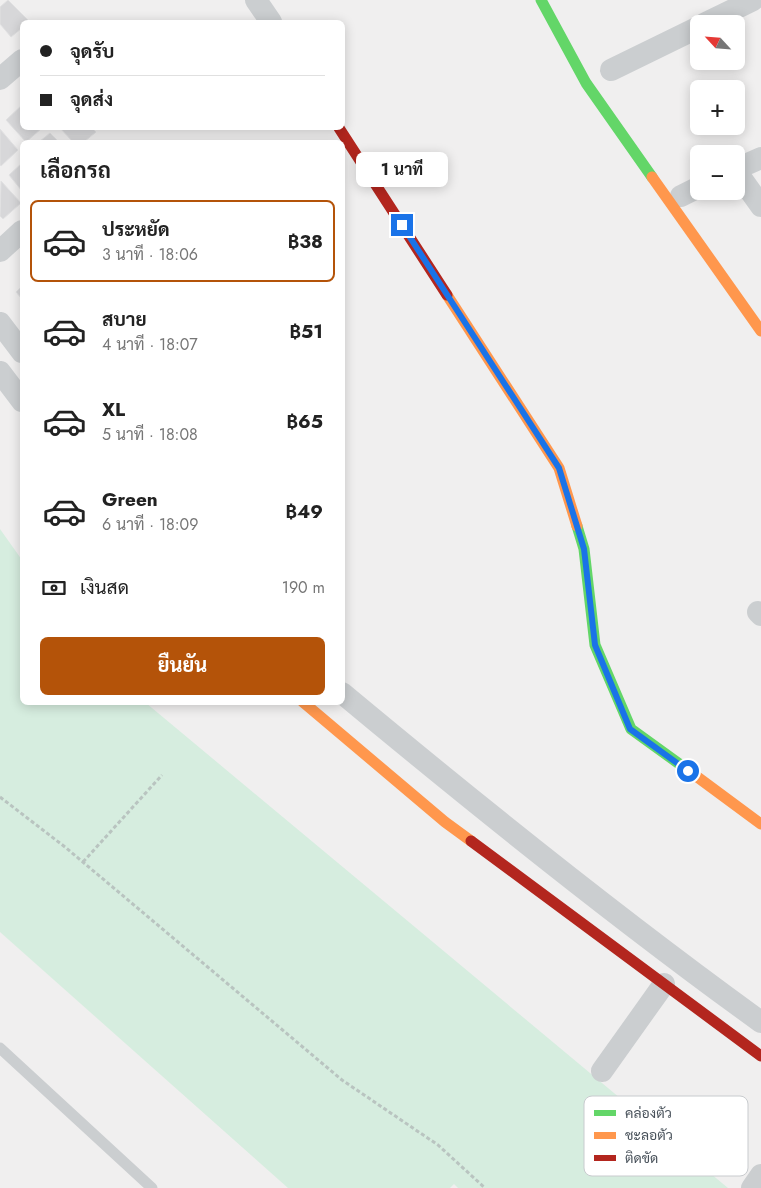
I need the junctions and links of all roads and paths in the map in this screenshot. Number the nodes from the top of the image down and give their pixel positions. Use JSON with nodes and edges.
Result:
{"nodes":[{"id":1,"x":256,"y":0,"type":"edge"},
{"id":2,"x":541,"y":0,"type":"edge"},
{"id":3,"x":742,"y":2,"type":"edge"},
{"id":4,"x":720,"y":15,"type":"edge"},
{"id":5,"x":270,"y":20,"type":"edge"},
{"id":6,"x":690,"y":31,"type":"edge"},
{"id":7,"x":20,"y":62,"type":"edge"},
{"id":8,"x":611,"y":70,"type":"dead end"},
{"id":9,"x":0,"y":79,"type":"edge"},
{"id":10,"x":340,"y":130,"type":"edge"},
{"id":11,"x":761,"y":158,"type":"edge"},
{"id":12,"x":745,"y":166,"type":"edge"},
{"id":13,"x":745,"y":183,"type":"edge"},
{"id":14,"x":761,"y":206,"type":"edge"},
{"id":15,"x":20,"y":233,"type":"edge"},
{"id":16,"x":0,"y":250,"type":"edge"},
{"id":17,"x":0,"y":323,"type":"edge"},
{"id":18,"x":761,"y":331,"type":"edge"},
{"id":19,"x":20,"y":349,"type":"edge"},
{"id":20,"x":0,"y":372,"type":"edge"},
{"id":21,"x":20,"y":398,"type":"edge"},
{"id":22,"x":345,"y":696,"type":"edge"},
{"id":23,"x":307,"y":705,"type":"edge"},
{"id":24,"x":162,"y":775,"type":"dead end"},
{"id":25,"x":0,"y":798,"type":"edge"},
{"id":26,"x":761,"y":824,"type":"edge"},
{"id":27,"x":83,"y":862,"type":"junction"},
{"id":28,"x":664,"y":984,"type":"junction"},
{"id":29,"x":761,"y":1022,"type":"edge"},
{"id":30,"x":0,"y":1048,"type":"edge"},
{"id":31,"x":761,"y":1056,"type":"edge"},
{"id":32,"x":602,"y":1071,"type":"dead end"},
{"id":33,"x":761,"y":1175,"type":"edge"},
{"id":34,"x":152,"y":1188,"type":"edge"},
{"id":35,"x":485,"y":1188,"type":"edge"},
{"id":36,"x":752,"y":1188,"type":"edge"}],
"edges":[{"from":1,"to":5,"type":"street"},
{"from":2,"to":18,"type":"street"},
{"from":3,"to":4,"type":"street"},
{"from":6,"to":8,"type":"street"},
{"from":7,"to":9,"type":"street"},
{"from":10,"to":26,"type":"street"},
{"from":11,"to":12,"type":"street"},
{"from":13,"to":14,"type":"street"},
{"from":15,"to":16,"type":"street"},
{"from":17,"to":19,"type":"street"},
{"from":20,"to":21,"type":"street"},
{"from":22,"to":29,"type":"street"},
{"from":23,"to":28,"type":"street"},
{"from":24,"to":27,"type":"path"},
{"from":25,"to":27,"type":"path"},
{"from":27,"to":35,"type":"path"},
{"from":28,"to":31,"type":"street"},
{"from":28,"to":32,"type":"street"},
{"from":30,"to":34,"type":"lane"},
{"from":33,"to":36,"type":"street"}]}
